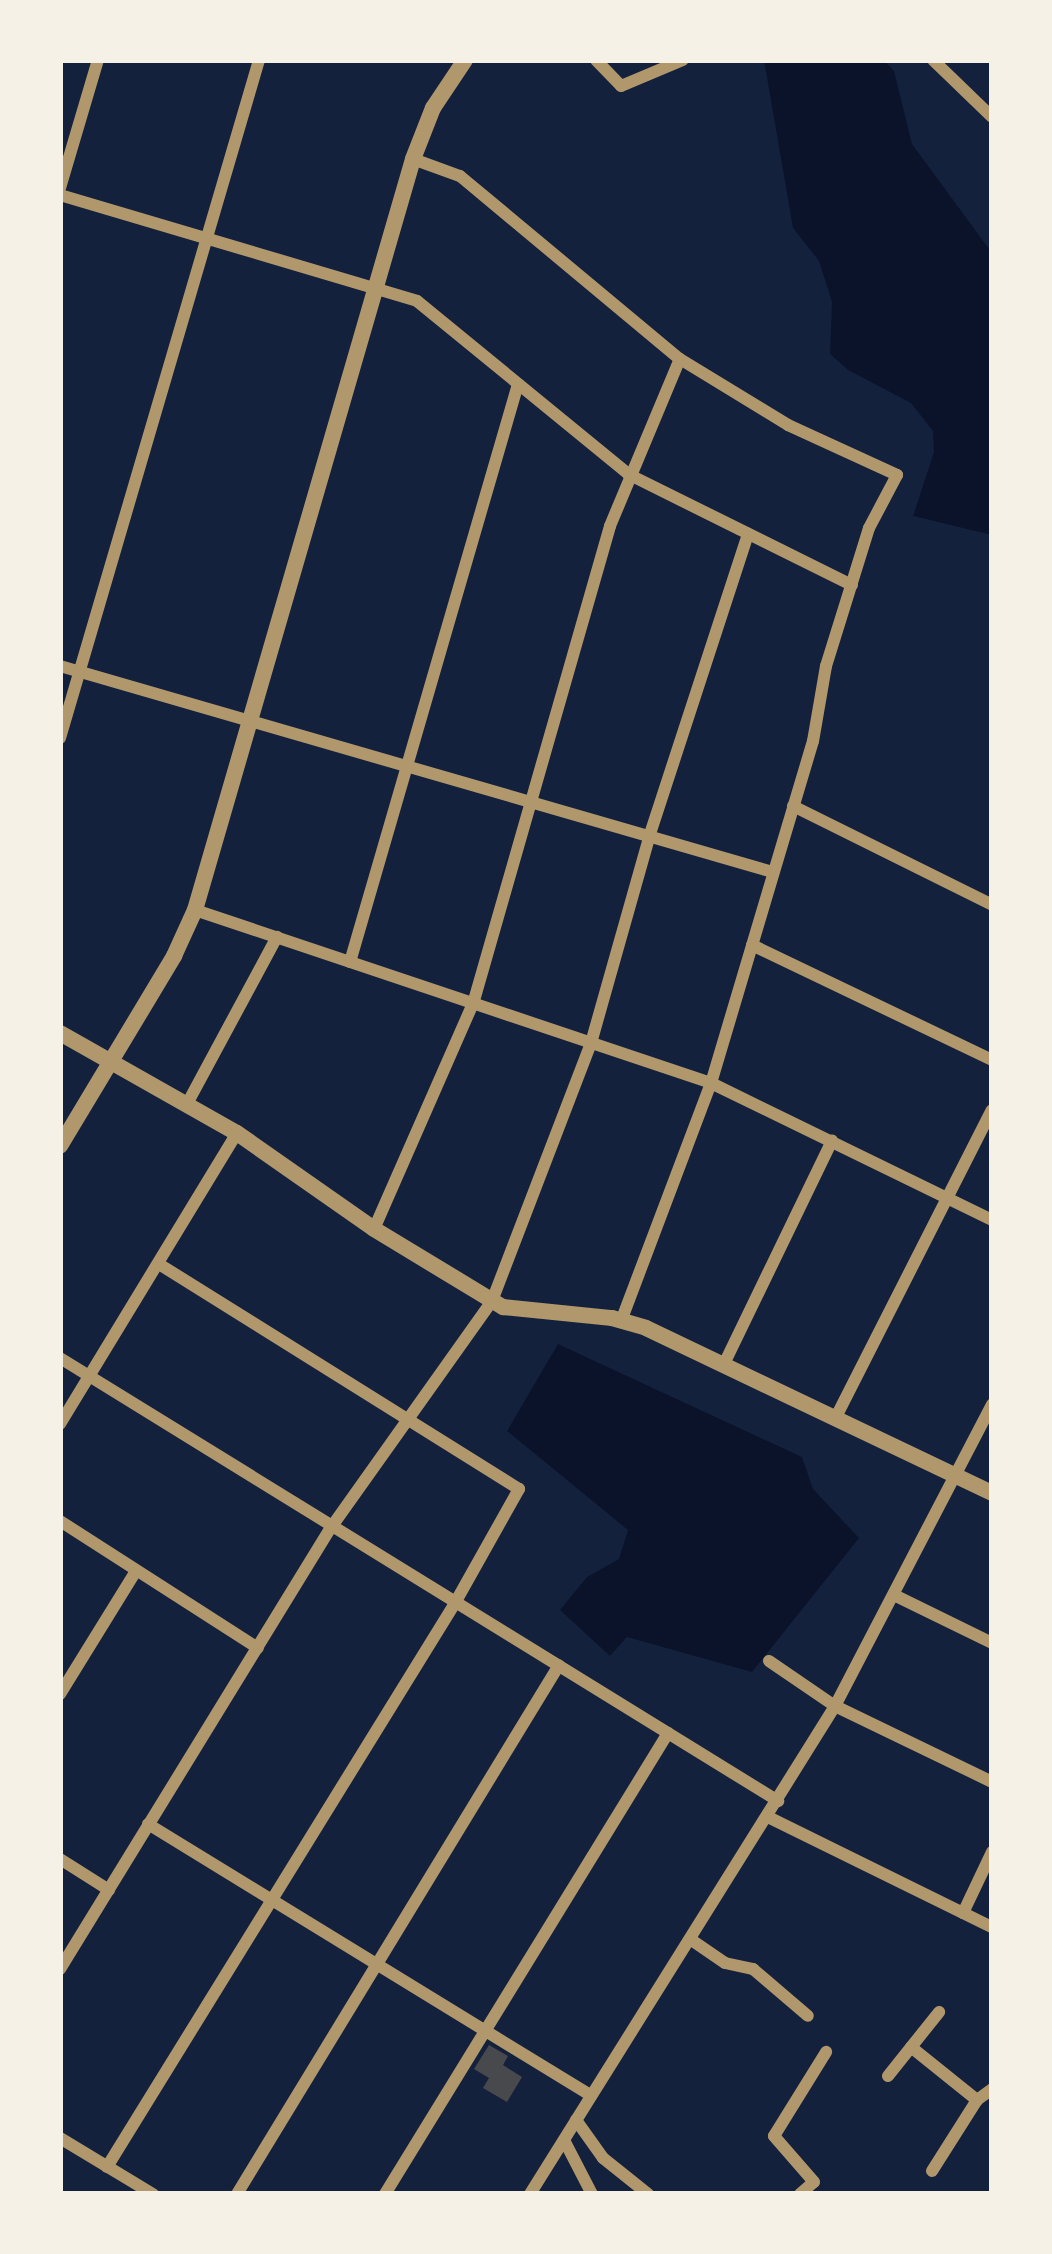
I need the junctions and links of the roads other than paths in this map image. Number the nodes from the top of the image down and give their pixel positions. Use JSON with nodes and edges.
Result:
{"nodes":[{"id":1,"x":98,"y":60,"type":"edge"},
{"id":2,"x":259,"y":60,"type":"edge"},
{"id":3,"x":465,"y":60,"type":"edge"},
{"id":4,"x":596,"y":60,"type":"edge"},
{"id":5,"x":683,"y":60,"type":"edge"},
{"id":6,"x":933,"y":60,"type":"edge"},
{"id":7,"x":992,"y":117,"type":"edge"},
{"id":8,"x":413,"y":159,"type":"junction"},
{"id":9,"x":60,"y":191,"type":"edge"},
{"id":10,"x":205,"y":234,"type":"junction"},
{"id":11,"x":379,"y":286,"type":"junction"},
{"id":12,"x":680,"y":359,"type":"junction"},
{"id":13,"x":518,"y":384,"type":"junction"},
{"id":14,"x":628,"y":474,"type":"junction"},
{"id":15,"x":748,"y":534,"type":"junction"},
{"id":16,"x":852,"y":585,"type":"junction"},
{"id":17,"x":60,"y":666,"type":"edge"},
{"id":18,"x":81,"y":672,"type":"junction"},
{"id":19,"x":250,"y":724,"type":"junction"},
{"id":20,"x":60,"y":738,"type":"edge"},
{"id":21,"x":405,"y":769,"type":"junction"},
{"id":22,"x":532,"y":806,"type":"junction"},
{"id":23,"x":793,"y":806,"type":"junction"},
{"id":24,"x":650,"y":835,"type":"junction"},
{"id":25,"x":773,"y":872,"type":"junction"},
{"id":26,"x":992,"y":905,"type":"edge"},
{"id":27,"x":195,"y":910,"type":"junction"},
{"id":28,"x":277,"y":938,"type":"junction"},
{"id":29,"x":752,"y":945,"type":"junction"},
{"id":30,"x":350,"y":962,"type":"junction"},
{"id":31,"x":473,"y":1004,"type":"junction"},
{"id":32,"x":60,"y":1034,"type":"edge"},
{"id":33,"x":591,"y":1043,"type":"junction"},
{"id":34,"x":112,"y":1060,"type":"junction"},
{"id":35,"x":992,"y":1060,"type":"edge"},
{"id":36,"x":712,"y":1083,"type":"junction"},
{"id":37,"x":187,"y":1104,"type":"junction"},
{"id":38,"x":992,"y":1110,"type":"edge"},
{"id":39,"x":237,"y":1133,"type":"junction"},
{"id":40,"x":832,"y":1141,"type":"junction"},
{"id":41,"x":60,"y":1146,"type":"edge"},
{"id":42,"x":950,"y":1199,"type":"junction"},
{"id":43,"x":992,"y":1220,"type":"edge"},
{"id":44,"x":374,"y":1229,"type":"junction"},
{"id":45,"x":160,"y":1264,"type":"junction"},
{"id":46,"x":492,"y":1301,"type":"junction"},
{"id":47,"x":621,"y":1321,"type":"junction"},
{"id":48,"x":60,"y":1358,"type":"edge"},
{"id":49,"x":725,"y":1362,"type":"junction"},
{"id":50,"x":90,"y":1376,"type":"junction"},
{"id":51,"x":992,"y":1405,"type":"edge"},
{"id":52,"x":836,"y":1417,"type":"junction"},
{"id":53,"x":405,"y":1418,"type":"junction"},
{"id":54,"x":60,"y":1424,"type":"edge"},
{"id":55,"x":958,"y":1476,"type":"junction"},
{"id":56,"x":992,"y":1492,"type":"edge"},
{"id":57,"x":60,"y":1521,"type":"edge"},
{"id":58,"x":330,"y":1529,"type":"junction"},
{"id":59,"x":136,"y":1571,"type":"junction"},
{"id":60,"x":894,"y":1595,"type":"junction"},
{"id":61,"x":454,"y":1603,"type":"junction"},
{"id":62,"x":992,"y":1643,"type":"edge"},
{"id":63,"x":259,"y":1648,"type":"junction"},
{"id":64,"x":769,"y":1661,"type":"dead end"},
{"id":65,"x":559,"y":1665,"type":"junction"},
{"id":66,"x":60,"y":1694,"type":"edge"},
{"id":67,"x":835,"y":1706,"type":"junction"},
{"id":68,"x":668,"y":1732,"type":"junction"},
{"id":69,"x":992,"y":1782,"type":"edge"},
{"id":70,"x":778,"y":1801,"type":"junction"},
{"id":71,"x":769,"y":1816,"type":"junction"},
{"id":72,"x":148,"y":1824,"type":"junction"},
{"id":73,"x":992,"y":1852,"type":"edge"},
{"id":74,"x":60,"y":1858,"type":"edge"},
{"id":75,"x":109,"y":1890,"type":"junction"},
{"id":76,"x":272,"y":1899,"type":"junction"},
{"id":77,"x":963,"y":1913,"type":"junction"},
{"id":78,"x":992,"y":1927,"type":"edge"},
{"id":79,"x":690,"y":1939,"type":"junction"},
{"id":80,"x":378,"y":1965,"type":"junction"},
{"id":81,"x":60,"y":1970,"type":"edge"},
{"id":82,"x":939,"y":2012,"type":"dead end"},
{"id":83,"x":808,"y":2016,"type":"dead end"},
{"id":84,"x":485,"y":2031,"type":"junction"},
{"id":85,"x":911,"y":2047,"type":"junction"},
{"id":86,"x":826,"y":2052,"type":"dead end"},
{"id":87,"x":888,"y":2076,"type":"dead end"},
{"id":88,"x":992,"y":2089,"type":"edge"},
{"id":89,"x":590,"y":2096,"type":"junction"},
{"id":90,"x":977,"y":2100,"type":"junction"},
{"id":91,"x":576,"y":2120,"type":"junction"},
{"id":92,"x":60,"y":2138,"type":"edge"},
{"id":93,"x":564,"y":2140,"type":"junction"},
{"id":94,"x":106,"y":2167,"type":"junction"},
{"id":95,"x":932,"y":2171,"type":"dead end"},
{"id":96,"x":154,"y":2194,"type":"edge"},
{"id":97,"x":237,"y":2194,"type":"edge"},
{"id":98,"x":385,"y":2194,"type":"edge"},
{"id":99,"x":530,"y":2194,"type":"edge"},
{"id":100,"x":592,"y":2194,"type":"edge"},
{"id":101,"x":648,"y":2194,"type":"edge"},
{"id":102,"x":800,"y":2194,"type":"edge"}],
"edges":[{"from":1,"to":9,"type":"street"},
{"from":2,"to":10,"type":"street"},
{"from":3,"to":8,"type":"street"},
{"from":4,"to":5,"type":"street"},
{"from":6,"to":7,"type":"street"},
{"from":8,"to":11,"type":"street"},
{"from":8,"to":12,"type":"street"},
{"from":9,"to":10,"type":"street"},
{"from":10,"to":11,"type":"street"},
{"from":10,"to":18,"type":"street"},
{"from":11,"to":13,"type":"street"},
{"from":11,"to":19,"type":"street"},
{"from":12,"to":14,"type":"street"},
{"from":12,"to":16,"type":"street"},
{"from":13,"to":14,"type":"street"},
{"from":13,"to":21,"type":"street"},
{"from":14,"to":15,"type":"street"},
{"from":14,"to":22,"type":"street"},
{"from":15,"to":16,"type":"street"},
{"from":15,"to":24,"type":"street"},
{"from":16,"to":23,"type":"street"},
{"from":17,"to":18,"type":"street"},
{"from":18,"to":19,"type":"street"},
{"from":18,"to":20,"type":"street"},
{"from":19,"to":21,"type":"street"},
{"from":19,"to":27,"type":"street"},
{"from":21,"to":22,"type":"street"},
{"from":21,"to":30,"type":"street"},
{"from":22,"to":24,"type":"street"},
{"from":22,"to":31,"type":"street"},
{"from":23,"to":25,"type":"street"},
{"from":23,"to":26,"type":"street"},
{"from":24,"to":25,"type":"street"},
{"from":24,"to":33,"type":"street"},
{"from":25,"to":29,"type":"street"},
{"from":27,"to":28,"type":"street"},
{"from":27,"to":34,"type":"street"},
{"from":28,"to":30,"type":"street"},
{"from":28,"to":37,"type":"street"},
{"from":29,"to":35,"type":"street"},
{"from":29,"to":36,"type":"street"},
{"from":30,"to":31,"type":"street"},
{"from":31,"to":33,"type":"street"},
{"from":31,"to":44,"type":"street"},
{"from":32,"to":34,"type":"street"},
{"from":33,"to":36,"type":"street"},
{"from":33,"to":46,"type":"street"},
{"from":34,"to":37,"type":"street"},
{"from":34,"to":41,"type":"street"},
{"from":36,"to":40,"type":"street"},
{"from":36,"to":47,"type":"street"},
{"from":37,"to":39,"type":"street"},
{"from":38,"to":42,"type":"street"},
{"from":39,"to":44,"type":"street"},
{"from":39,"to":45,"type":"street"},
{"from":40,"to":42,"type":"street"},
{"from":40,"to":49,"type":"street"},
{"from":42,"to":43,"type":"street"},
{"from":42,"to":52,"type":"street"},
{"from":44,"to":46,"type":"street"},
{"from":45,"to":50,"type":"street"},
{"from":45,"to":53,"type":"street"},
{"from":46,"to":47,"type":"street"},
{"from":46,"to":53,"type":"street"},
{"from":47,"to":49,"type":"street"},
{"from":48,"to":50,"type":"street"},
{"from":49,"to":52,"type":"street"},
{"from":50,"to":54,"type":"street"},
{"from":50,"to":58,"type":"street"},
{"from":51,"to":55,"type":"street"},
{"from":52,"to":55,"type":"street"},
{"from":53,"to":58,"type":"street"},
{"from":53,"to":61,"type":"street"},
{"from":55,"to":56,"type":"street"},
{"from":55,"to":60,"type":"street"},
{"from":57,"to":59,"type":"street"},
{"from":58,"to":61,"type":"street"},
{"from":58,"to":63,"type":"street"},
{"from":59,"to":63,"type":"street"},
{"from":59,"to":66,"type":"street"},
{"from":60,"to":62,"type":"street"},
{"from":60,"to":67,"type":"street"},
{"from":61,"to":65,"type":"street"},
{"from":61,"to":76,"type":"street"},
{"from":63,"to":72,"type":"street"},
{"from":64,"to":67,"type":"street"},
{"from":65,"to":68,"type":"street"},
{"from":65,"to":80,"type":"street"},
{"from":67,"to":69,"type":"street"},
{"from":67,"to":70,"type":"street"},
{"from":68,"to":70,"type":"street"},
{"from":68,"to":84,"type":"street"},
{"from":70,"to":71,"type":"street"},
{"from":71,"to":77,"type":"street"},
{"from":71,"to":79,"type":"street"},
{"from":72,"to":75,"type":"street"},
{"from":72,"to":76,"type":"street"},
{"from":73,"to":77,"type":"street"},
{"from":74,"to":75,"type":"street"},
{"from":75,"to":81,"type":"street"},
{"from":76,"to":80,"type":"street"},
{"from":76,"to":94,"type":"street"},
{"from":77,"to":78,"type":"street"},
{"from":79,"to":83,"type":"street"},
{"from":79,"to":89,"type":"street"},
{"from":80,"to":84,"type":"street"},
{"from":80,"to":97,"type":"street"},
{"from":82,"to":85,"type":"street"},
{"from":84,"to":89,"type":"street"},
{"from":84,"to":98,"type":"street"},
{"from":85,"to":87,"type":"street"},
{"from":85,"to":90,"type":"street"},
{"from":86,"to":102,"type":"street"},
{"from":88,"to":90,"type":"street"},
{"from":89,"to":91,"type":"street"},
{"from":90,"to":95,"type":"street"},
{"from":91,"to":93,"type":"street"},
{"from":91,"to":101,"type":"street"},
{"from":92,"to":94,"type":"street"},
{"from":93,"to":99,"type":"street"},
{"from":93,"to":100,"type":"street"},
{"from":94,"to":96,"type":"street"}]}
